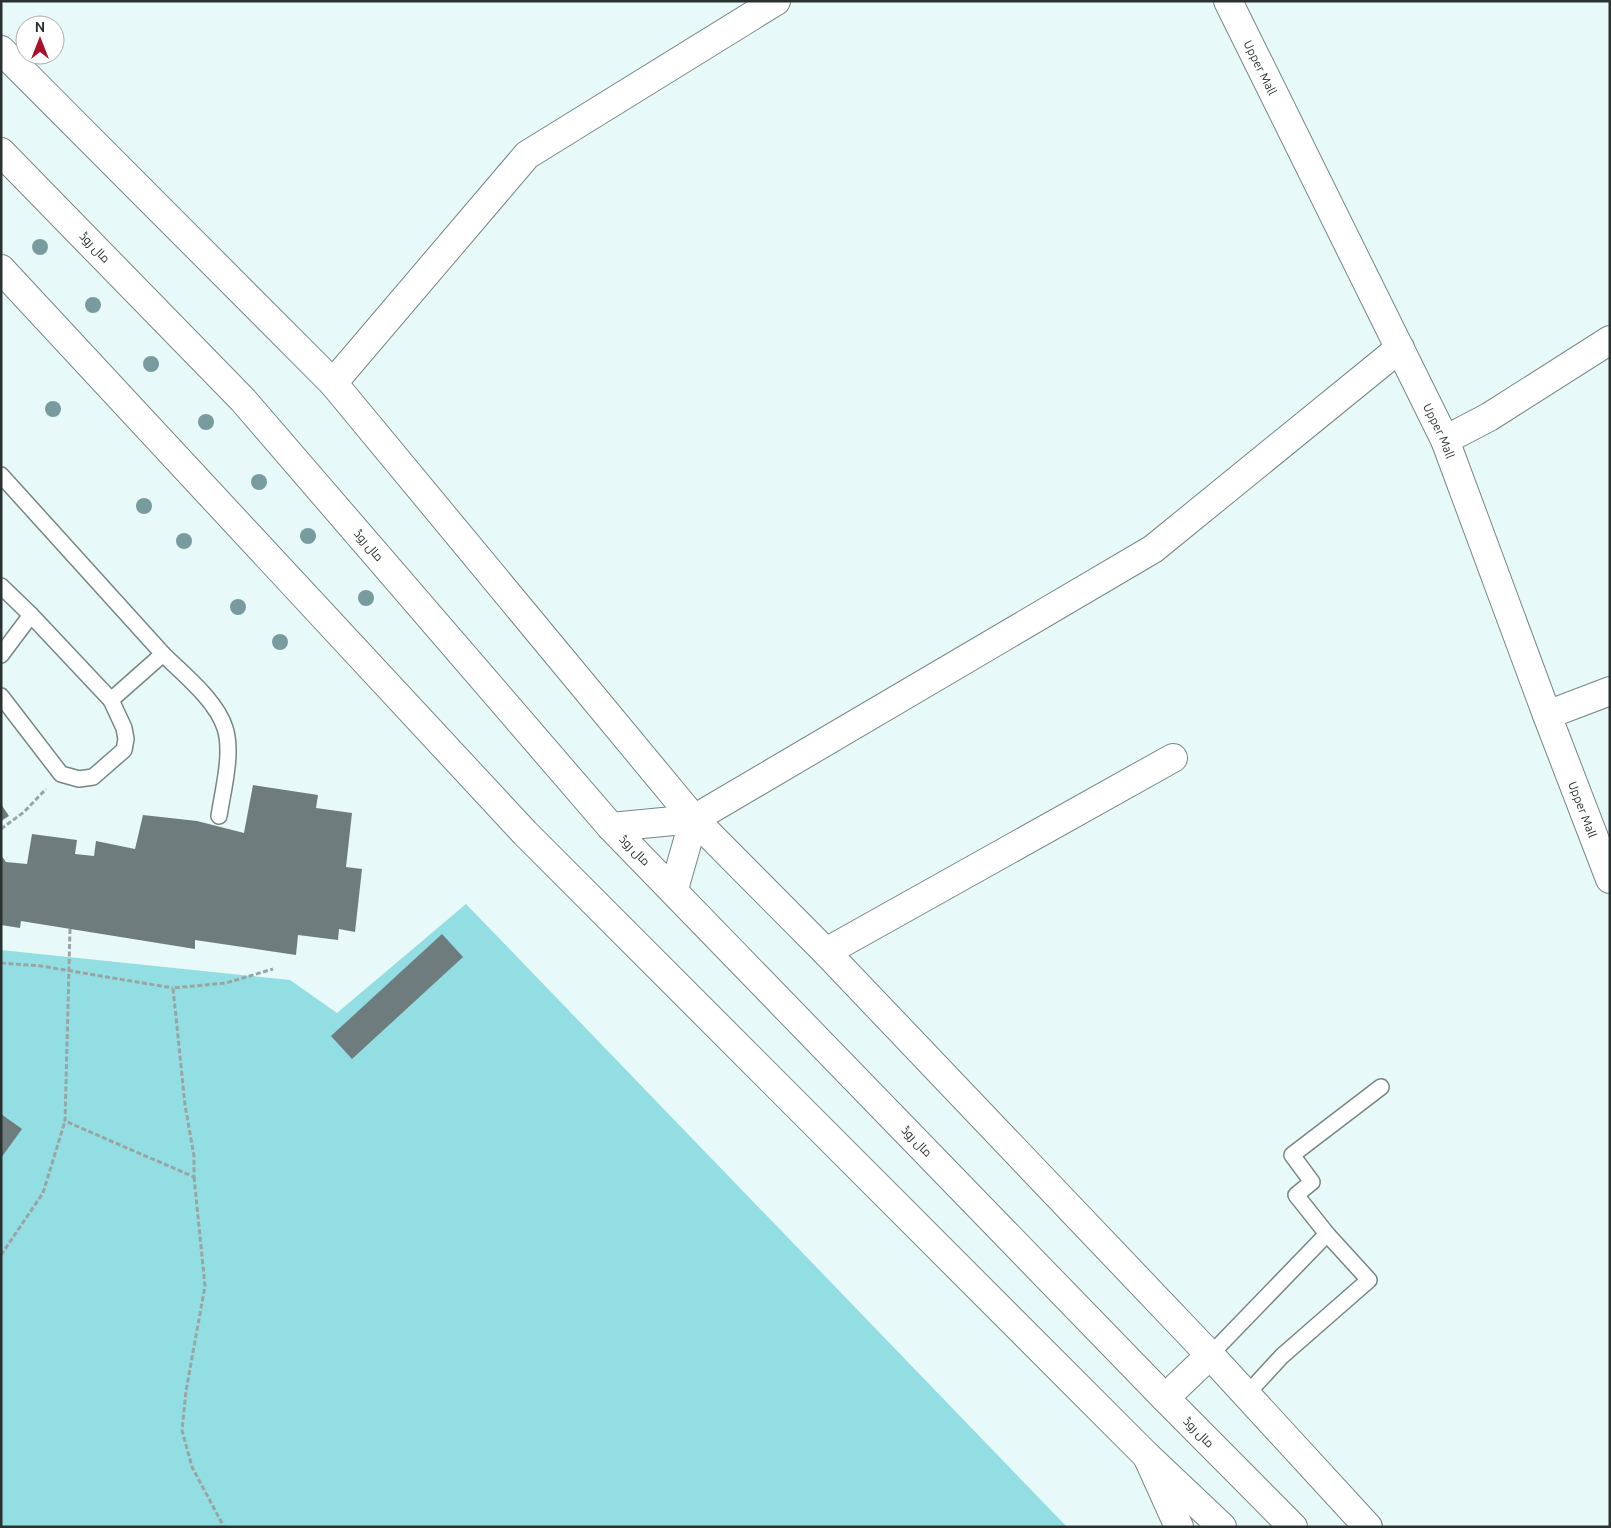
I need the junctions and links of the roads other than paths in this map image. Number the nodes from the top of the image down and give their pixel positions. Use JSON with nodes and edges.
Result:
{"nodes":[{"id":1,"x":776,"y":1,"type":"edge"},
{"id":2,"x":1228,"y":1,"type":"edge"},
{"id":3,"x":1,"y":50,"type":"edge"},
{"id":4,"x":1,"y":152,"type":"edge"},
{"id":5,"x":1,"y":269,"type":"edge"},
{"id":6,"x":1610,"y":340,"type":"edge"},
{"id":7,"x":1400,"y":348,"type":"junction"},
{"id":8,"x":333,"y":384,"type":"junction"},
{"id":9,"x":1445,"y":440,"type":"junction"},
{"id":10,"x":1,"y":475,"type":"edge"},
{"id":11,"x":1,"y":586,"type":"edge"},
{"id":12,"x":31,"y":615,"type":"junction"},
{"id":13,"x":163,"y":654,"type":"junction"},
{"id":14,"x":1,"y":655,"type":"edge"},
{"id":15,"x":1610,"y":691,"type":"edge"},
{"id":16,"x":1,"y":696,"type":"edge"},
{"id":17,"x":110,"y":700,"type":"junction"},
{"id":18,"x":1546,"y":715,"type":"junction"},
{"id":19,"x":1173,"y":758,"type":"dead end"},
{"id":20,"x":218,"y":816,"type":"dead end"},
{"id":21,"x":694,"y":818,"type":"junction"},
{"id":22,"x":611,"y":827,"type":"junction"},
{"id":23,"x":1610,"y":879,"type":"edge"},
{"id":24,"x":674,"y":889,"type":"junction"},
{"id":25,"x":826,"y":952,"type":"junction"},
{"id":26,"x":1381,"y":1087,"type":"dead end"},
{"id":27,"x":1327,"y":1234,"type":"junction"},
{"id":28,"x":1210,"y":1355,"type":"junction"},
{"id":29,"x":1246,"y":1395,"type":"junction"},
{"id":30,"x":1165,"y":1398,"type":"junction"},
{"id":31,"x":1147,"y":1456,"type":"junction"},
{"id":32,"x":1179,"y":1527,"type":"edge"},
{"id":33,"x":1222,"y":1527,"type":"edge"},
{"id":34,"x":1293,"y":1527,"type":"edge"},
{"id":35,"x":1368,"y":1527,"type":"edge"}],
"edges":[{"from":1,"to":8,"type":"street"},
{"from":2,"to":7,"type":"street","name":"Upper Mall"},
{"from":3,"to":8,"type":"street"},
{"from":4,"to":22,"type":"street","name":"مال روڈ"},
{"from":5,"to":31,"type":"street"},
{"from":6,"to":9,"type":"street"},
{"from":7,"to":9,"type":"street","name":"Upper Mall"},
{"from":7,"to":21,"type":"street"},
{"from":8,"to":21,"type":"street"},
{"from":9,"to":18,"type":"street","name":"Upper Mall"},
{"from":10,"to":13,"type":"lane"},
{"from":11,"to":12,"type":"lane"},
{"from":12,"to":14,"type":"lane"},
{"from":12,"to":17,"type":"lane"},
{"from":13,"to":17,"type":"lane"},
{"from":13,"to":20,"type":"lane"},
{"from":15,"to":18,"type":"street"},
{"from":16,"to":17,"type":"lane"},
{"from":18,"to":23,"type":"street","name":"Upper Mall"},
{"from":19,"to":25,"type":"street"},
{"from":21,"to":22,"type":"street"},
{"from":21,"to":24,"type":"street"},
{"from":21,"to":25,"type":"street"},
{"from":22,"to":24,"type":"street","name":"مال روڈ"},
{"from":24,"to":30,"type":"street","name":"مال روڈ"},
{"from":25,"to":28,"type":"street"},
{"from":26,"to":27,"type":"lane"},
{"from":27,"to":28,"type":"lane"},
{"from":27,"to":29,"type":"lane"},
{"from":28,"to":29,"type":"street"},
{"from":28,"to":30,"type":"street"},
{"from":29,"to":35,"type":"street"},
{"from":30,"to":34,"type":"street","name":"مال روڈ"},
{"from":31,"to":32,"type":"street"},
{"from":31,"to":33,"type":"street"}]}
